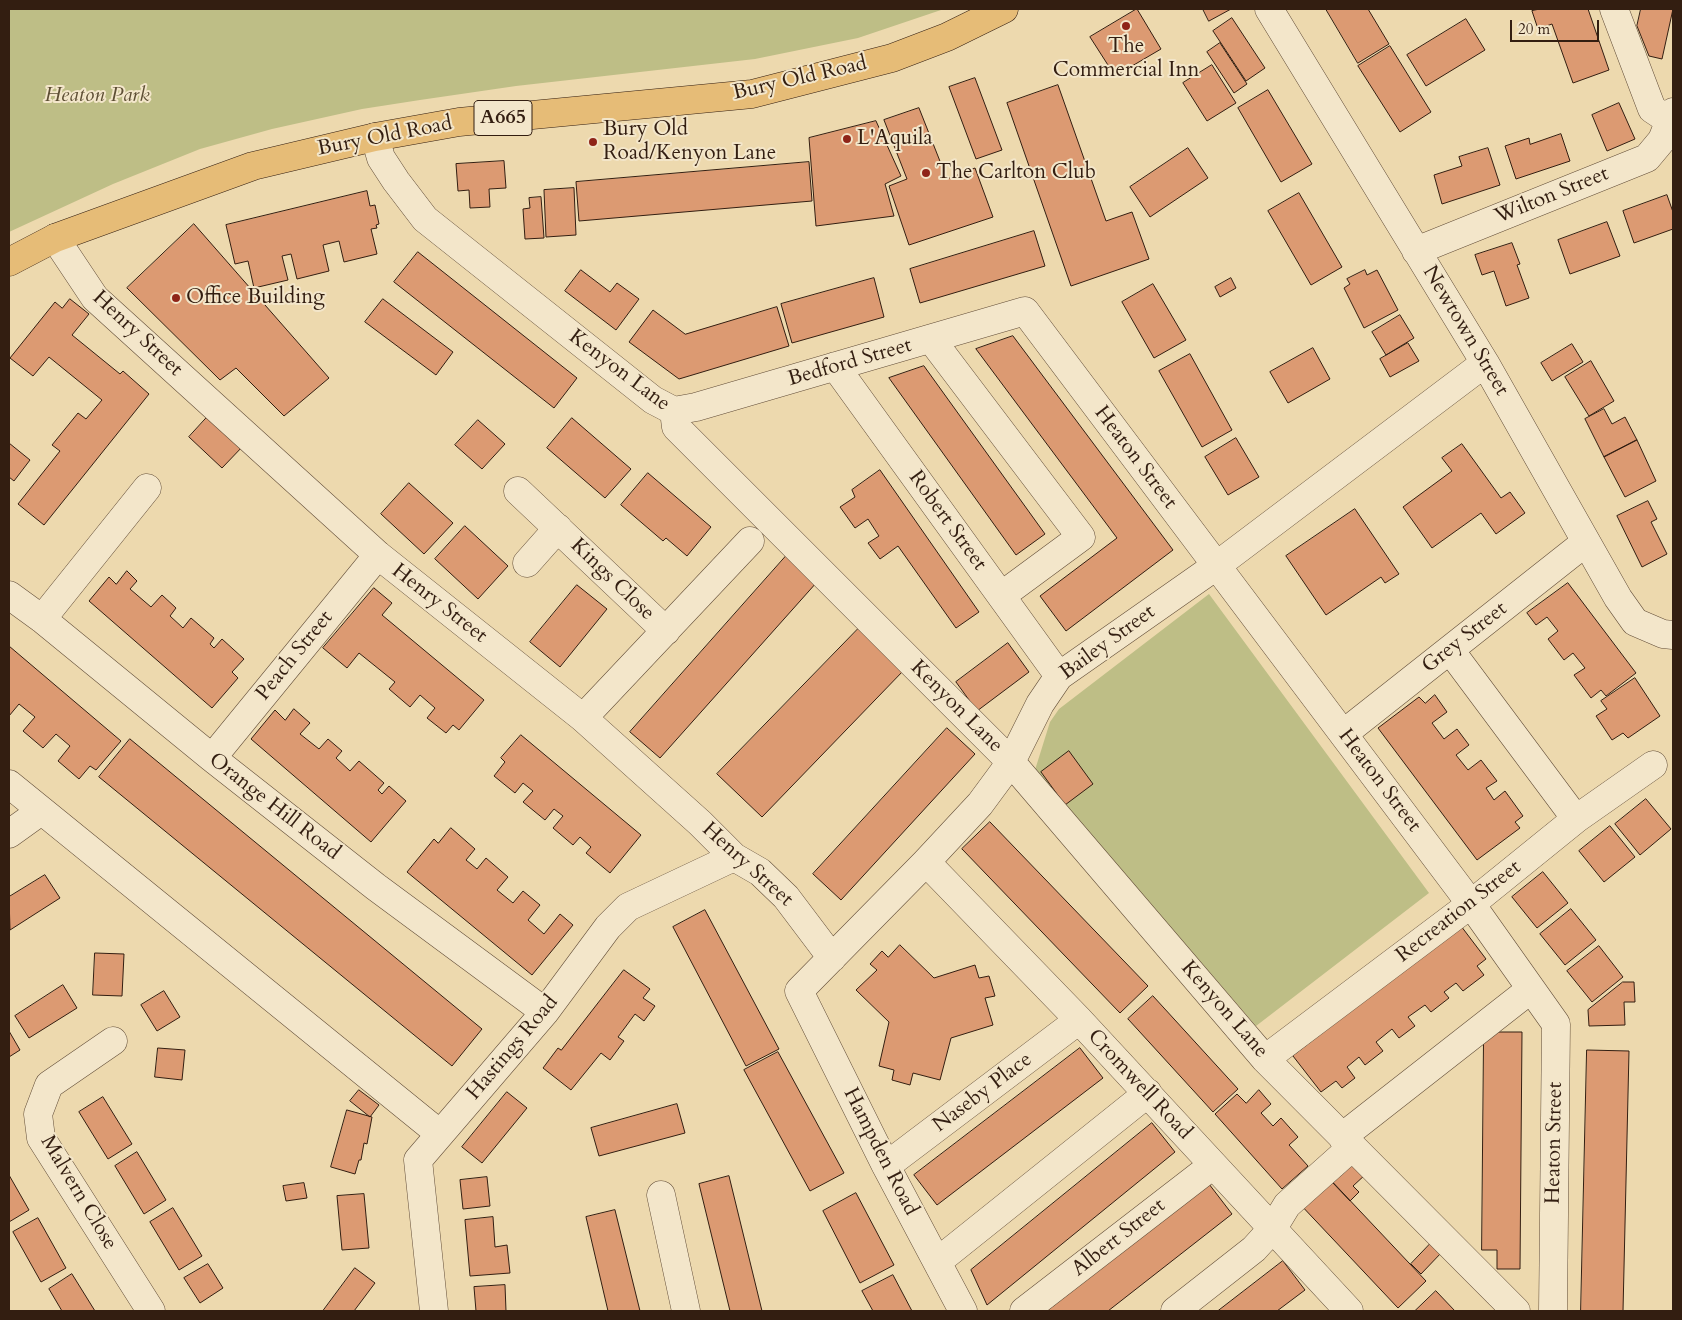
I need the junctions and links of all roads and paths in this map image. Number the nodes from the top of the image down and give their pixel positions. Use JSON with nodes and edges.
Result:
{"nodes":[{"id":1,"x":1004,"y":9,"type":"edge"},
{"id":2,"x":1269,"y":9,"type":"edge"},
{"id":3,"x":1614,"y":9,"type":"edge"},
{"id":4,"x":1672,"y":116,"type":"edge"},
{"id":5,"x":375,"y":137,"type":"junction"},
{"id":6,"x":55,"y":238,"type":"junction"},
{"id":7,"x":1416,"y":251,"type":"junction"},
{"id":8,"x":9,"y":262,"type":"edge"},
{"id":9,"x":1025,"y":311,"type":"joint"},
{"id":10,"x":931,"y":339,"type":"junction"},
{"id":11,"x":1485,"y":363,"type":"junction"},
{"id":12,"x":835,"y":366,"type":"junction"},
{"id":13,"x":674,"y":411,"type":"junction"},
{"id":14,"x":147,"y":488,"type":"dead end"},
{"id":15,"x":518,"y":491,"type":"dead end"},
{"id":16,"x":558,"y":528,"type":"junction"},
{"id":17,"x":750,"y":541,"type":"dead end"},
{"id":18,"x":1586,"y":542,"type":"junction"},
{"id":19,"x":378,"y":555,"type":"junction"},
{"id":20,"x":527,"y":563,"type":"dead end"},
{"id":21,"x":1216,"y":566,"type":"junction"},
{"id":22,"x":9,"y":594,"type":"edge"},
{"id":23,"x":1001,"y":596,"type":"junction"},
{"id":24,"x":42,"y":619,"type":"junction"},
{"id":25,"x":666,"y":631,"type":"junction"},
{"id":26,"x":1673,"y":635,"type":"edge"},
{"id":27,"x":1450,"y":650,"type":"junction"},
{"id":28,"x":1059,"y":676,"type":"junction"},
{"id":29,"x":584,"y":718,"type":"junction"},
{"id":30,"x":1343,"y":734,"type":"junction"},
{"id":31,"x":212,"y":758,"type":"junction"},
{"id":32,"x":1011,"y":762,"type":"junction"},
{"id":33,"x":1653,"y":765,"type":"dead end"},
{"id":34,"x":9,"y":784,"type":"edge"},
{"id":35,"x":41,"y":810,"type":"junction"},
{"id":36,"x":1576,"y":819,"type":"junction"},
{"id":37,"x":9,"y":834,"type":"edge"},
{"id":38,"x":734,"y":857,"type":"junction"},
{"id":39,"x":926,"y":862,"type":"junction"},
{"id":40,"x":1471,"y":904,"type":"junction"},
{"id":41,"x":832,"y":958,"type":"junction"},
{"id":42,"x":1531,"y":989,"type":"junction"},
{"id":43,"x":799,"y":991,"type":"joint"},
{"id":44,"x":545,"y":1012,"type":"junction"},
{"id":45,"x":1079,"y":1020,"type":"junction"},
{"id":46,"x":113,"y":1041,"type":"dead end"},
{"id":47,"x":1265,"y":1059,"type":"junction"},
{"id":48,"x":1148,"y":1093,"type":"junction"},
{"id":49,"x":440,"y":1134,"type":"junction"},
{"id":50,"x":1347,"y":1142,"type":"junction"},
{"id":51,"x":1214,"y":1165,"type":"junction"},
{"id":52,"x":886,"y":1166,"type":"junction"},
{"id":53,"x":661,"y":1196,"type":"dead end"},
{"id":54,"x":1273,"y":1228,"type":"junction"},
{"id":55,"x":937,"y":1262,"type":"junction"},
{"id":56,"x":150,"y":1311,"type":"edge"},
{"id":57,"x":434,"y":1311,"type":"edge"},
{"id":58,"x":686,"y":1311,"type":"edge"},
{"id":59,"x":963,"y":1311,"type":"edge"},
{"id":60,"x":1024,"y":1311,"type":"edge"},
{"id":61,"x":1175,"y":1311,"type":"edge"},
{"id":62,"x":1348,"y":1311,"type":"edge"},
{"id":63,"x":1516,"y":1311,"type":"edge"},
{"id":64,"x":1553,"y":1311,"type":"edge"}],
"edges":[{"from":1,"to":5,"type":"main road","name":"Bury Old Road","number":"A665"},
{"from":2,"to":7,"type":"street","name":"Newtown Street"},
{"from":3,"to":4,"type":"street"},
{"from":4,"to":7,"type":"street","name":"Wilton Street"},
{"from":5,"to":6,"type":"main road","name":"Bury Old Road","number":"A665"},
{"from":5,"to":13,"type":"street","name":"Kenyon Lane"},
{"from":6,"to":8,"type":"main road","name":"Bury Old Road","number":"A665"},
{"from":6,"to":19,"type":"street","name":"Henry Street"},
{"from":7,"to":11,"type":"street","name":"Newtown Street"},
{"from":9,"to":10,"type":"street","name":"Bedford Street"},
{"from":9,"to":21,"type":"street","name":"Heaton Street"},
{"from":10,"to":12,"type":"street","name":"Bedford Street"},
{"from":10,"to":23,"type":"street"},
{"from":11,"to":18,"type":"street","name":"Newtown Street"},
{"from":11,"to":21,"type":"street","name":"Bailey Street"},
{"from":12,"to":13,"type":"street","name":"Bedford Street"},
{"from":12,"to":23,"type":"street","name":"Robert Street"},
{"from":13,"to":32,"type":"street","name":"Kenyon Lane"},
{"from":14,"to":24,"type":"street"},
{"from":15,"to":16,"type":"street","name":"Kings Close"},
{"from":16,"to":20,"type":"street","name":"Kings Close"},
{"from":16,"to":25,"type":"street","name":"Kings Close"},
{"from":17,"to":25,"type":"street","name":"Kings Close"},
{"from":18,"to":26,"type":"street","name":"Newtown Street"},
{"from":18,"to":27,"type":"street","name":"Grey Street"},
{"from":19,"to":29,"type":"street","name":"Henry Street"},
{"from":19,"to":31,"type":"street","name":"Peach Street"},
{"from":21,"to":28,"type":"street","name":"Bailey Street"},
{"from":21,"to":30,"type":"street","name":"Heaton Street"},
{"from":22,"to":24,"type":"street","name":"Orange Hill Road"},
{"from":23,"to":28,"type":"street","name":"Robert Street"},
{"from":24,"to":31,"type":"street","name":"Orange Hill Road"},
{"from":25,"to":29,"type":"street","name":"Kings Close"},
{"from":27,"to":30,"type":"street","name":"Grey Street"},
{"from":27,"to":36,"type":"street"},
{"from":28,"to":32,"type":"street","name":"Bailey Street"},
{"from":29,"to":38,"type":"street","name":"Henry Street"},
{"from":30,"to":40,"type":"street","name":"Heaton Street"},
{"from":31,"to":44,"type":"street","name":"Orange Hill Road"},
{"from":32,"to":39,"type":"street","name":"Bailey Street"},
{"from":32,"to":47,"type":"street","name":"Kenyon Lane"},
{"from":33,"to":36,"type":"street","name":"Recreation Street"},
{"from":34,"to":35,"type":"street"},
{"from":35,"to":37,"type":"street"},
{"from":35,"to":49,"type":"street"},
{"from":36,"to":40,"type":"street","name":"Recreation Street"},
{"from":38,"to":41,"type":"street","name":"Henry Street"},
{"from":38,"to":44,"type":"street","name":"Hastings Road"},
{"from":39,"to":41,"type":"street","name":"Bailey Street"},
{"from":39,"to":45,"type":"street","name":"Cromwell Road"},
{"from":40,"to":42,"type":"street","name":"Heaton Street"},
{"from":40,"to":47,"type":"street","name":"Recreation Street"},
{"from":41,"to":43,"type":"street","name":"Bailey Street"},
{"from":42,"to":50,"type":"street"},
{"from":42,"to":64,"type":"street","name":"Heaton Street"},
{"from":43,"to":52,"type":"street","name":"Hampden Road"},
{"from":44,"to":49,"type":"street","name":"Hastings Road"},
{"from":45,"to":48,"type":"street","name":"Cromwell Road"},
{"from":45,"to":52,"type":"street","name":"Naseby Place"},
{"from":46,"to":56,"type":"street","name":"Malvern Close"},
{"from":47,"to":50,"type":"street","name":"Kenyon Lane"},
{"from":48,"to":51,"type":"street","name":"Cromwell Road"},
{"from":48,"to":55,"type":"street"},
{"from":49,"to":57,"type":"street","name":"Hastings Road"},
{"from":50,"to":54,"type":"street"},
{"from":50,"to":63,"type":"street","name":"Kenyon Lane"},
{"from":51,"to":54,"type":"street","name":"Cromwell Road"},
{"from":51,"to":60,"type":"street","name":"Albert Street"},
{"from":52,"to":55,"type":"street","name":"Hampden Road"},
{"from":53,"to":58,"type":"street"},
{"from":54,"to":61,"type":"street"},
{"from":54,"to":62,"type":"street","name":"Cromwell Road"},
{"from":55,"to":59,"type":"street","name":"Hampden Road"}]}
